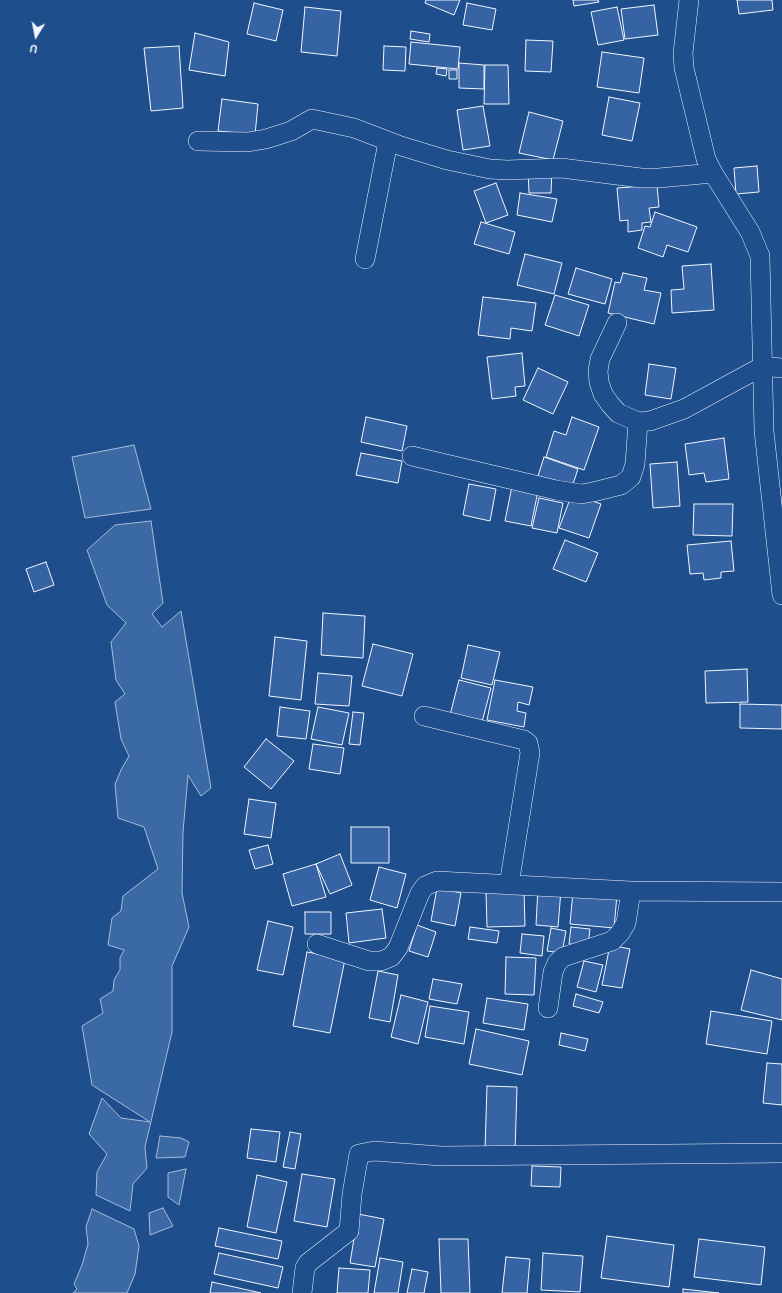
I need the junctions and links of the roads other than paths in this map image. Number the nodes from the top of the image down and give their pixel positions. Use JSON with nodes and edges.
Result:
{"nodes":[{"id":1,"x":689,"y":0,"type":"edge"},
{"id":2,"x":198,"y":141,"type":"dead end"},
{"id":3,"x":388,"y":142,"type":"junction"},
{"id":4,"x":713,"y":173,"type":"junction"},
{"id":5,"x":365,"y":259,"type":"dead end"},
{"id":6,"x":617,"y":324,"type":"dead end"},
{"id":7,"x":763,"y":366,"type":"junction"},
{"id":8,"x":782,"y":368,"type":"edge"},
{"id":9,"x":638,"y":422,"type":"junction"},
{"id":10,"x":412,"y":456,"type":"dead end"},
{"id":11,"x":782,"y":595,"type":"edge"},
{"id":12,"x":424,"y":716,"type":"dead end"},
{"id":13,"x":509,"y":885,"type":"junction"},
{"id":14,"x":631,"y":891,"type":"junction"},
{"id":15,"x":782,"y":892,"type":"edge"},
{"id":16,"x":317,"y":944,"type":"dead end"},
{"id":17,"x":548,"y":1008,"type":"dead end"},
{"id":18,"x":782,"y":1153,"type":"edge"},
{"id":19,"x":302,"y":1293,"type":"edge"}],
"edges":[{"from":1,"to":4,"type":"street"},
{"from":2,"to":3,"type":"street"},
{"from":3,"to":4,"type":"street"},
{"from":3,"to":5,"type":"street"},
{"from":4,"to":7,"type":"street"},
{"from":6,"to":9,"type":"street"},
{"from":7,"to":8,"type":"street"},
{"from":7,"to":9,"type":"street"},
{"from":7,"to":11,"type":"street"},
{"from":9,"to":10,"type":"street"},
{"from":12,"to":13,"type":"street"},
{"from":13,"to":14,"type":"street"},
{"from":13,"to":16,"type":"street"},
{"from":14,"to":15,"type":"street"},
{"from":14,"to":17,"type":"street"},
{"from":18,"to":19,"type":"street"}]}
